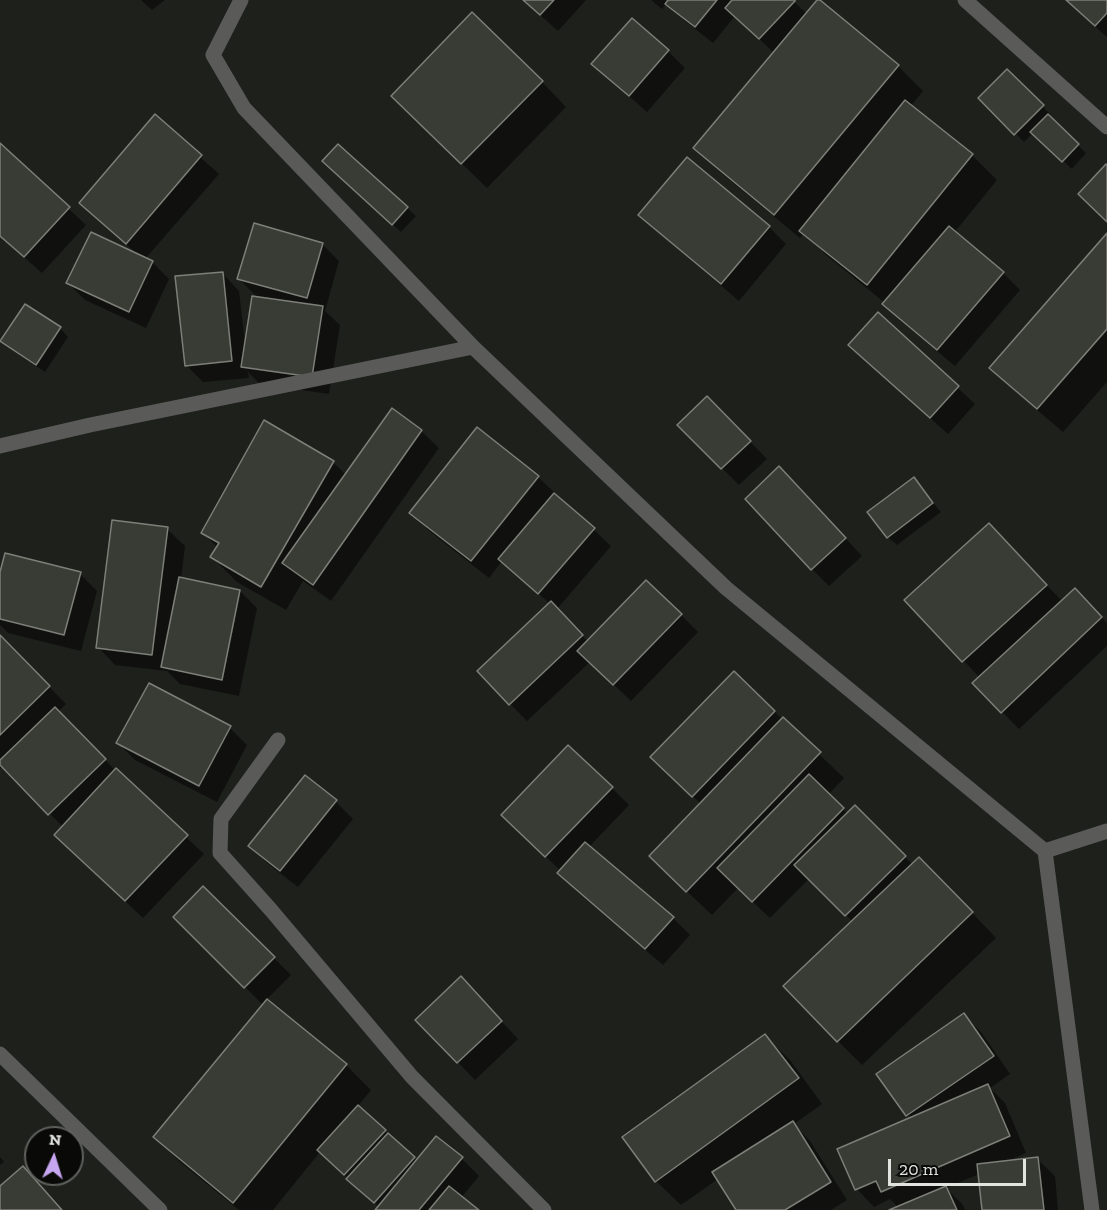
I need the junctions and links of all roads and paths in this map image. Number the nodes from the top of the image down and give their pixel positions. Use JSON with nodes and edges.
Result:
{"nodes":[{"id":1,"x":241,"y":0,"type":"edge"},
{"id":2,"x":965,"y":0,"type":"edge"},
{"id":3,"x":1107,"y":127,"type":"edge"},
{"id":4,"x":473,"y":347,"type":"junction"},
{"id":5,"x":0,"y":446,"type":"edge"},
{"id":6,"x":278,"y":740,"type":"dead end"},
{"id":7,"x":1107,"y":831,"type":"edge"},
{"id":8,"x":1045,"y":851,"type":"junction"},
{"id":9,"x":0,"y":1054,"type":"edge"},
{"id":10,"x":160,"y":1210,"type":"edge"},
{"id":11,"x":544,"y":1210,"type":"edge"},
{"id":12,"x":1092,"y":1210,"type":"edge"}],
"edges":[{"from":1,"to":4,"type":"street"},
{"from":2,"to":3,"type":"street"},
{"from":4,"to":5,"type":"street"},
{"from":4,"to":8,"type":"street"},
{"from":6,"to":11,"type":"street"},
{"from":7,"to":8,"type":"street"},
{"from":8,"to":12,"type":"street"},
{"from":9,"to":10,"type":"street"}]}
